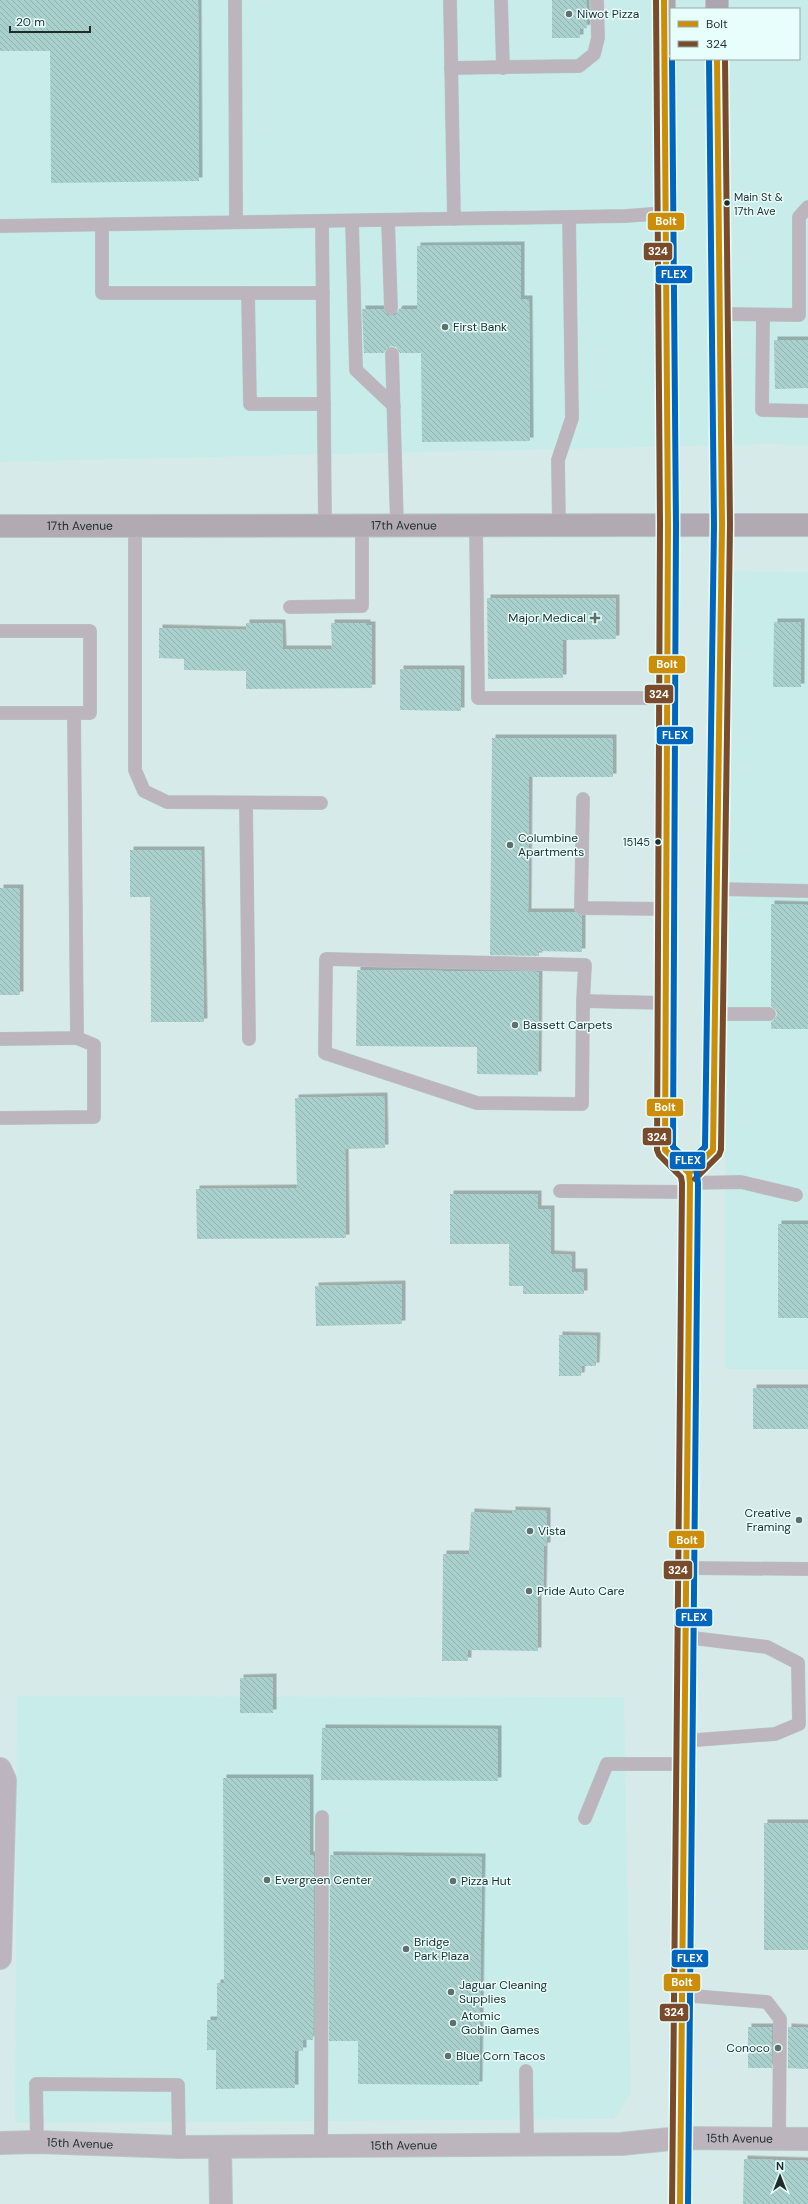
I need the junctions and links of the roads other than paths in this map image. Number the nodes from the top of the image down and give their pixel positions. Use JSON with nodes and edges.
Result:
{"nodes":[{"id":1,"x":235,"y":0,"type":"edge"},
{"id":2,"x":450,"y":0,"type":"edge"},
{"id":3,"x":501,"y":0,"type":"edge"},
{"id":4,"x":597,"y":0,"type":"edge"},
{"id":5,"x":664,"y":0,"type":"edge"},
{"id":6,"x":717,"y":60,"type":"edge"},
{"id":7,"x":451,"y":68,"type":"junction"},
{"id":8,"x":503,"y":68,"type":"junction"},
{"id":9,"x":808,"y":207,"type":"edge"},
{"id":10,"x":665,"y":213,"type":"junction"},
{"id":11,"x":569,"y":217,"type":"junction"},
{"id":12,"x":454,"y":219,"type":"junction"},
{"id":13,"x":352,"y":220,"type":"junction"},
{"id":14,"x":388,"y":220,"type":"junction"},
{"id":15,"x":322,"y":221,"type":"junction"},
{"id":16,"x":236,"y":222,"type":"junction"},
{"id":17,"x":102,"y":224,"type":"junction"},
{"id":18,"x":0,"y":226,"type":"edge"},
{"id":19,"x":248,"y":293,"type":"junction"},
{"id":20,"x":323,"y":293,"type":"junction"},
{"id":21,"x":391,"y":308,"type":"dead end"},
{"id":22,"x":719,"y":314,"type":"junction"},
{"id":23,"x":763,"y":314,"type":"junction"},
{"id":24,"x":804,"y":314,"type":"edge"},
{"id":25,"x":392,"y":354,"type":"dead end"},
{"id":26,"x":324,"y":404,"type":"junction"},
{"id":27,"x":394,"y":406,"type":"junction"},
{"id":28,"x":808,"y":410,"type":"edge"},
{"id":29,"x":668,"y":525,"type":"junction"},
{"id":30,"x":722,"y":525,"type":"junction"},
{"id":31,"x":808,"y":525,"type":"edge"},
{"id":32,"x":0,"y":526,"type":"edge"},
{"id":33,"x":135,"y":526,"type":"junction"},
{"id":34,"x":325,"y":526,"type":"junction"},
{"id":35,"x":362,"y":526,"type":"junction"},
{"id":36,"x":398,"y":526,"type":"junction"},
{"id":37,"x":476,"y":526,"type":"junction"},
{"id":38,"x":559,"y":526,"type":"junction"},
{"id":39,"x":290,"y":607,"type":"dead end"},
{"id":40,"x":0,"y":631,"type":"edge"},
{"id":41,"x":668,"y":698,"type":"junction"},
{"id":42,"x":0,"y":713,"type":"edge"},
{"id":43,"x":74,"y":713,"type":"junction"},
{"id":44,"x":583,"y":800,"type":"dead end"},
{"id":45,"x":246,"y":803,"type":"junction"},
{"id":46,"x":321,"y":803,"type":"dead end"},
{"id":47,"x":717,"y":890,"type":"junction"},
{"id":48,"x":808,"y":891,"type":"edge"},
{"id":49,"x":668,"y":909,"type":"junction"},
{"id":50,"x":583,"y":1001,"type":"junction"},
{"id":51,"x":666,"y":1002,"type":"junction"},
{"id":52,"x":715,"y":1014,"type":"junction"},
{"id":53,"x":769,"y":1014,"type":"dead end"},
{"id":54,"x":77,"y":1038,"type":"junction"},
{"id":55,"x":0,"y":1039,"type":"edge"},
{"id":56,"x":249,"y":1039,"type":"dead end"},
{"id":57,"x":0,"y":1118,"type":"edge"},
{"id":58,"x":690,"y":1183,"type":"junction"},
{"id":59,"x":560,"y":1191,"type":"dead end"},
{"id":60,"x":796,"y":1195,"type":"dead end"},
{"id":61,"x":686,"y":1568,"type":"junction"},
{"id":62,"x":808,"y":1569,"type":"edge"},
{"id":63,"x":685,"y":1637,"type":"junction"},
{"id":64,"x":803,"y":1663,"type":"edge"},
{"id":65,"x":804,"y":1724,"type":"edge"},
{"id":66,"x":684,"y":1742,"type":"junction"},
{"id":67,"x":684,"y":1764,"type":"junction"},
{"id":68,"x":0,"y":1769,"type":"edge"},
{"id":69,"x":322,"y":1817,"type":"dead end"},
{"id":70,"x":586,"y":1818,"type":"dead end"},
{"id":71,"x":0,"y":1958,"type":"edge"},
{"id":72,"x":681,"y":1995,"type":"junction"},
{"id":73,"x":526,"y":2071,"type":"dead end"},
{"id":74,"x":680,"y":2138,"type":"junction"},
{"id":75,"x":779,"y":2139,"type":"junction"},
{"id":76,"x":808,"y":2139,"type":"edge"},
{"id":77,"x":37,"y":2142,"type":"junction"},
{"id":78,"x":0,"y":2143,"type":"edge"},
{"id":79,"x":527,"y":2145,"type":"junction"},
{"id":80,"x":321,"y":2146,"type":"junction"},
{"id":81,"x":179,"y":2147,"type":"junction"},
{"id":82,"x":220,"y":2147,"type":"junction"},
{"id":83,"x":221,"y":2204,"type":"edge"},
{"id":84,"x":680,"y":2204,"type":"edge"}],
"edges":[{"from":1,"to":16,"type":"lane"},
{"from":2,"to":7,"type":"lane"},
{"from":3,"to":8,"type":"lane"},
{"from":4,"to":8,"type":"lane"},
{"from":5,"to":10,"type":"highway"},
{"from":6,"to":22,"type":"highway"},
{"from":7,"to":8,"type":"lane"},
{"from":7,"to":12,"type":"lane"},
{"from":9,"to":24,"type":"lane"},
{"from":10,"to":11,"type":"lane"},
{"from":10,"to":29,"type":"highway"},
{"from":11,"to":12,"type":"lane"},
{"from":11,"to":38,"type":"lane"},
{"from":12,"to":14,"type":"lane"},
{"from":13,"to":14,"type":"lane"},
{"from":13,"to":15,"type":"lane"},
{"from":13,"to":27,"type":"lane"},
{"from":14,"to":21,"type":"lane"},
{"from":15,"to":16,"type":"lane"},
{"from":15,"to":20,"type":"lane"},
{"from":16,"to":17,"type":"lane"},
{"from":17,"to":18,"type":"lane"},
{"from":17,"to":19,"type":"lane"},
{"from":19,"to":20,"type":"lane"},
{"from":19,"to":26,"type":"lane"},
{"from":20,"to":26,"type":"lane"},
{"from":22,"to":23,"type":"lane"},
{"from":22,"to":30,"type":"highway"},
{"from":23,"to":24,"type":"lane"},
{"from":23,"to":28,"type":"lane"},
{"from":25,"to":27,"type":"lane"},
{"from":26,"to":34,"type":"lane"},
{"from":27,"to":36,"type":"lane"},
{"from":29,"to":30,"type":"main road","name":"17th Avenue"},
{"from":29,"to":38,"type":"main road","name":"17th Avenue"},
{"from":29,"to":41,"type":"highway"},
{"from":30,"to":31,"type":"main road","name":"17th Avenue"},
{"from":30,"to":47,"type":"highway"},
{"from":32,"to":33,"type":"main road","name":"17th Avenue"},
{"from":33,"to":34,"type":"main road","name":"17th Avenue"},
{"from":33,"to":45,"type":"lane"},
{"from":34,"to":35,"type":"main road","name":"17th Avenue"},
{"from":35,"to":36,"type":"main road","name":"17th Avenue"},
{"from":35,"to":39,"type":"lane"},
{"from":36,"to":37,"type":"main road","name":"17th Avenue"},
{"from":37,"to":38,"type":"main road","name":"17th Avenue"},
{"from":37,"to":41,"type":"lane"},
{"from":40,"to":43,"type":"lane"},
{"from":41,"to":49,"type":"highway"},
{"from":42,"to":43,"type":"lane"},
{"from":43,"to":54,"type":"lane"},
{"from":44,"to":49,"type":"lane"},
{"from":45,"to":46,"type":"lane"},
{"from":45,"to":56,"type":"lane"},
{"from":47,"to":48,"type":"lane"},
{"from":47,"to":52,"type":"highway"},
{"from":49,"to":51,"type":"highway"},
{"from":50,"to":50,"type":"lane"},
{"from":50,"to":51,"type":"lane"},
{"from":51,"to":58,"type":"highway"},
{"from":52,"to":53,"type":"lane"},
{"from":52,"to":58,"type":"highway"},
{"from":54,"to":55,"type":"lane"},
{"from":54,"to":57,"type":"lane"},
{"from":58,"to":59,"type":"lane"},
{"from":58,"to":60,"type":"lane"},
{"from":58,"to":61,"type":"highway"},
{"from":61,"to":62,"type":"lane"},
{"from":61,"to":63,"type":"highway"},
{"from":63,"to":64,"type":"lane"},
{"from":63,"to":66,"type":"highway"},
{"from":64,"to":65,"type":"lane"},
{"from":65,"to":66,"type":"lane"},
{"from":66,"to":67,"type":"highway"},
{"from":67,"to":70,"type":"lane"},
{"from":67,"to":72,"type":"highway"},
{"from":68,"to":71,"type":"street"},
{"from":69,"to":80,"type":"lane"},
{"from":72,"to":74,"type":"highway"},
{"from":72,"to":75,"type":"lane"},
{"from":73,"to":79,"type":"lane"},
{"from":74,"to":75,"type":"street","name":"15th Avenue"},
{"from":74,"to":79,"type":"street","name":"15th Avenue"},
{"from":74,"to":84,"type":"highway"},
{"from":75,"to":76,"type":"street","name":"15th Avenue"},
{"from":77,"to":78,"type":"street","name":"15th Avenue"},
{"from":77,"to":81,"type":"street","name":"15th Avenue"},
{"from":77,"to":81,"type":"lane"},
{"from":79,"to":80,"type":"street","name":"15th Avenue"},
{"from":80,"to":82,"type":"street","name":"15th Avenue"},
{"from":81,"to":82,"type":"street","name":"15th Avenue"},
{"from":82,"to":83,"type":"street"}]}
